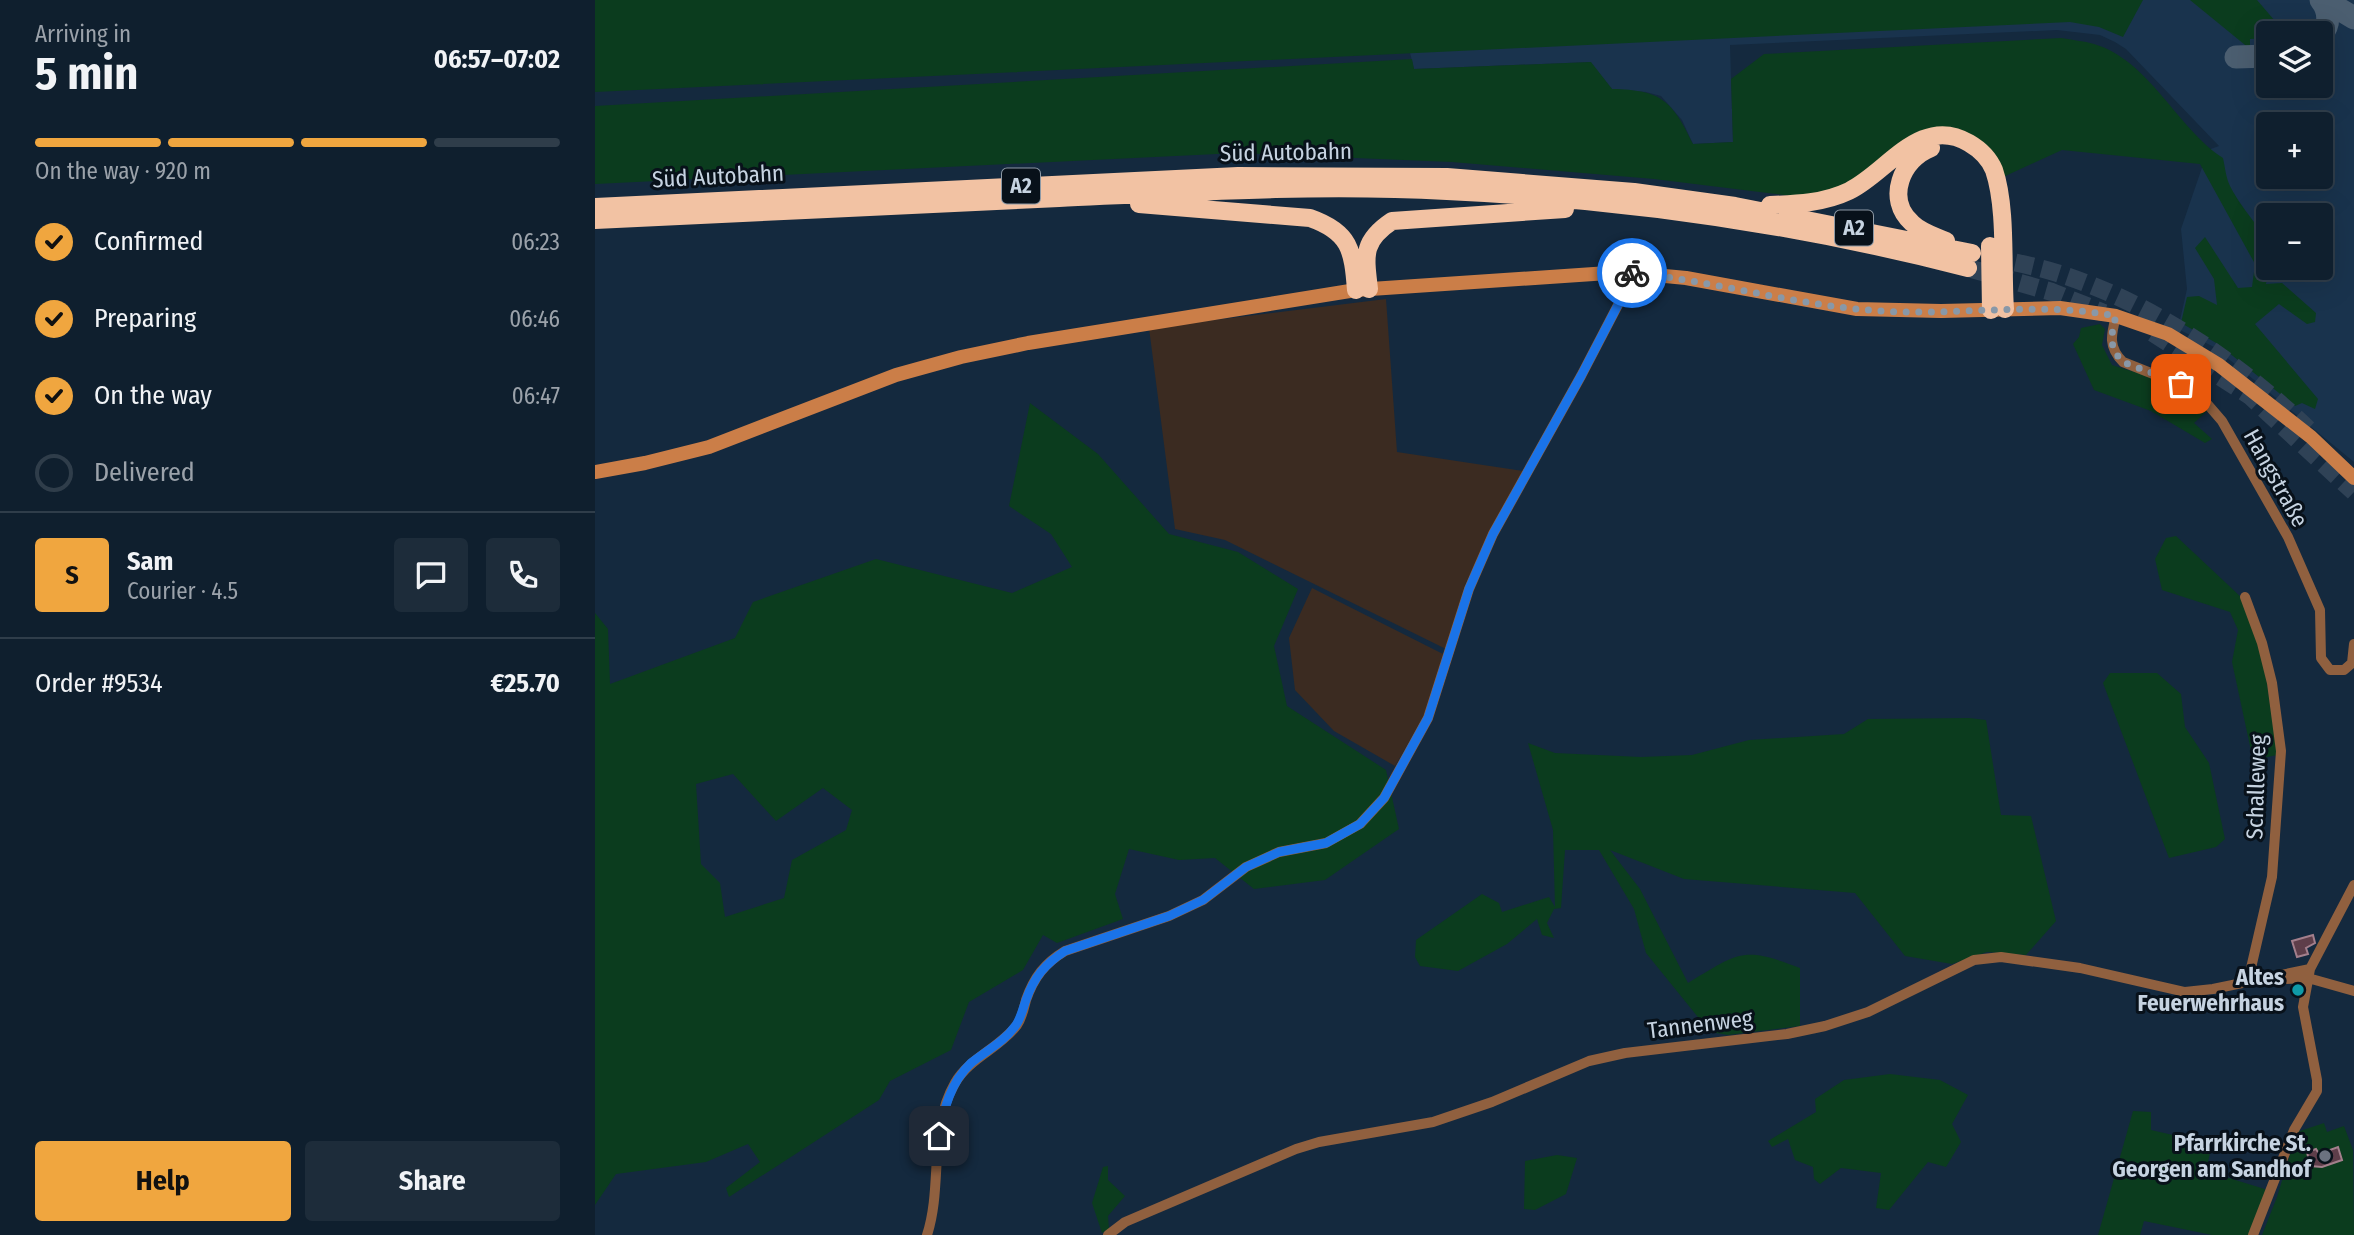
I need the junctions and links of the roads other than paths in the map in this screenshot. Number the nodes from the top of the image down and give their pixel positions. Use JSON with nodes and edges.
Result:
{"nodes":[{"id":1,"x":1063,"y":198,"type":"junction"},
{"id":2,"x":1616,"y":204,"type":"junction"},
{"id":3,"x":1735,"y":206,"type":"junction"},
{"id":4,"x":595,"y":207,"type":"edge"},
{"id":5,"x":595,"y":220,"type":"edge"},
{"id":6,"x":1970,"y":260,"type":"junction"},
{"id":7,"x":1623,"y":272,"type":"junction"},
{"id":8,"x":1362,"y":289,"type":"junction"},
{"id":9,"x":1998,"y":309,"type":"junction"},
{"id":10,"x":2116,"y":316,"type":"junction"},
{"id":11,"x":595,"y":472,"type":"edge"},
{"id":12,"x":2354,"y":478,"type":"edge"},
{"id":13,"x":2245,"y":597,"type":"dead end"},
{"id":14,"x":2354,"y":644,"type":"edge"},
{"id":15,"x":2354,"y":886,"type":"edge"},
{"id":16,"x":2309,"y":973,"type":"junction"},
{"id":17,"x":2248,"y":981,"type":"junction"},
{"id":18,"x":2354,"y":991,"type":"edge"},
{"id":19,"x":927,"y":1235,"type":"edge"},
{"id":20,"x":1108,"y":1235,"type":"edge"},
{"id":21,"x":2253,"y":1235,"type":"edge"}],
"edges":[{"from":1,"to":2,"type":"highway","name":"Süd Autobahn","number":"A2"},
{"from":1,"to":5,"type":"highway","name":"Süd Autobahn","number":"A2"},
{"from":1,"to":8,"type":"highway"},
{"from":2,"to":6,"type":"highway","name":"Süd Autobahn","number":"A2"},
{"from":2,"to":8,"type":"highway"},
{"from":3,"to":4,"type":"highway","name":"Süd Autobahn","number":"A2"},
{"from":3,"to":6,"type":"highway","name":"Süd Autobahn","number":"A2"},
{"from":3,"to":9,"type":"highway"},
{"from":6,"to":9,"type":"highway"},
{"from":7,"to":8,"type":"main road"},
{"from":7,"to":9,"type":"main road"},
{"from":7,"to":19,"type":"street"},
{"from":8,"to":11,"type":"main road"},
{"from":9,"to":10,"type":"main road"},
{"from":10,"to":12,"type":"main road"},
{"from":10,"to":14,"type":"street","name":"Hangstraße"},
{"from":13,"to":17,"type":"street","name":"Schalleweg"},
{"from":15,"to":16,"type":"street"},
{"from":16,"to":17,"type":"street","name":"Tannenweg"},
{"from":16,"to":18,"type":"street","name":"Tannenweg"},
{"from":16,"to":21,"type":"street"},
{"from":17,"to":20,"type":"street","name":"Tannenweg"}]}
